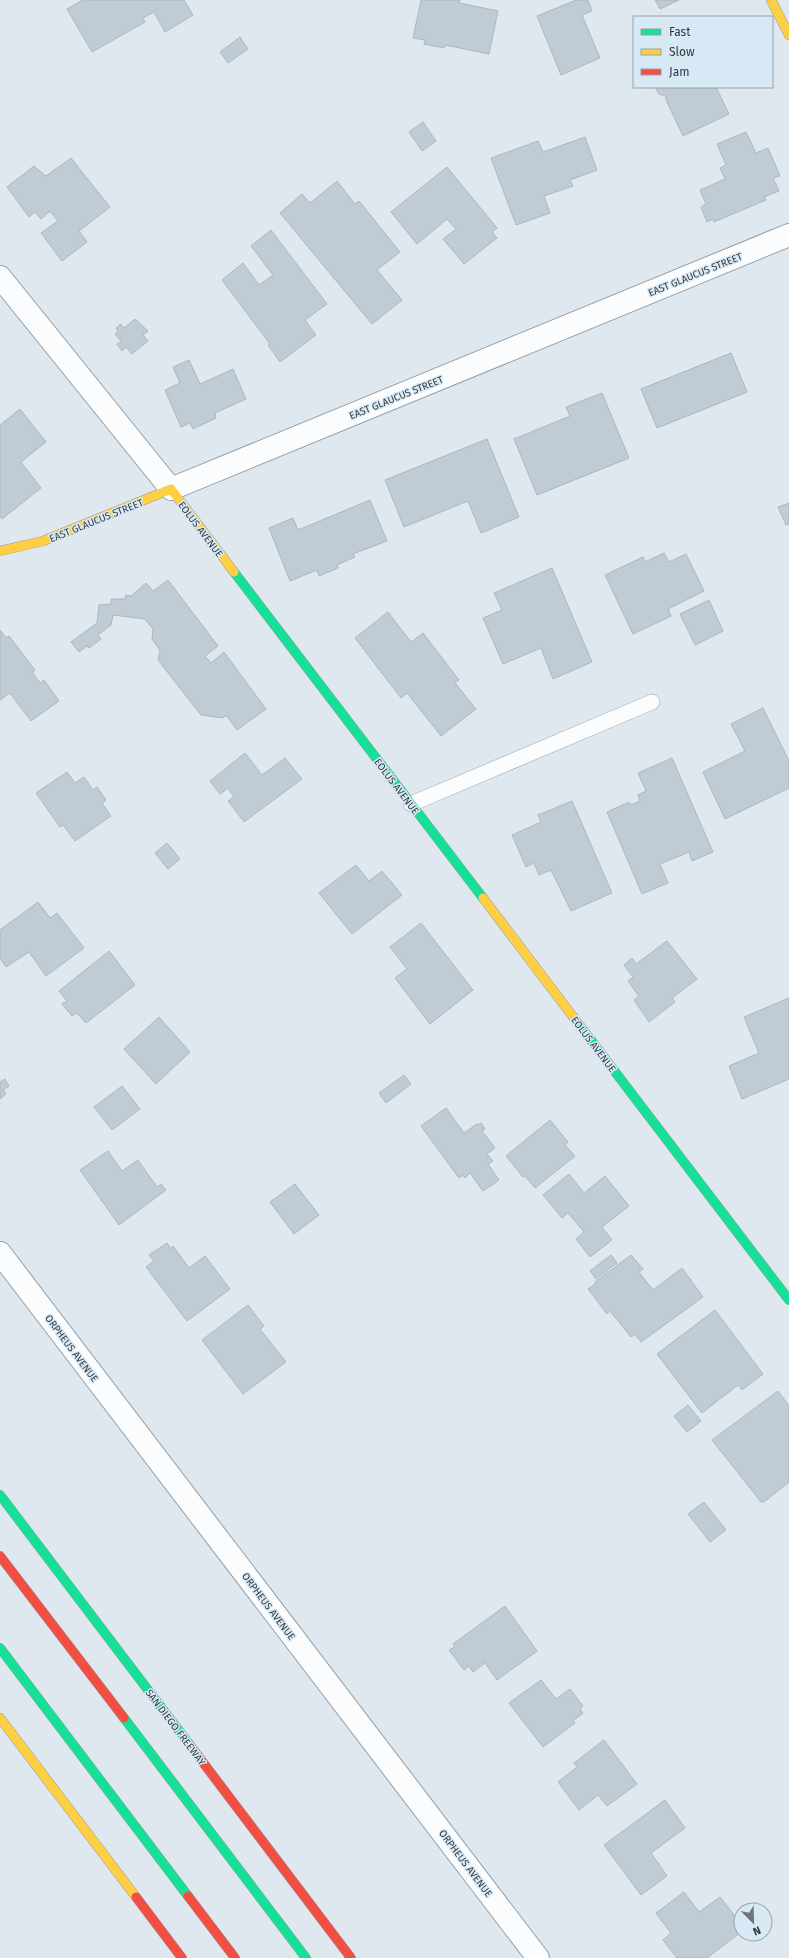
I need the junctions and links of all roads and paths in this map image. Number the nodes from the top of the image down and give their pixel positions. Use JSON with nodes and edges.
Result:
{"nodes":[{"id":1,"x":771,"y":0,"type":"edge"},
{"id":2,"x":789,"y":35,"type":"edge"},
{"id":3,"x":789,"y":235,"type":"edge"},
{"id":4,"x":0,"y":277,"type":"edge"},
{"id":5,"x":171,"y":489,"type":"junction"},
{"id":6,"x":0,"y":551,"type":"edge"},
{"id":7,"x":652,"y":702,"type":"dead end"},
{"id":8,"x":411,"y":804,"type":"junction"},
{"id":9,"x":0,"y":1253,"type":"edge"},
{"id":10,"x":789,"y":1300,"type":"edge"},
{"id":11,"x":0,"y":1495,"type":"edge"},
{"id":12,"x":0,"y":1556,"type":"edge"},
{"id":13,"x":0,"y":1648,"type":"edge"},
{"id":14,"x":0,"y":1718,"type":"edge"},
{"id":15,"x":182,"y":1958,"type":"edge"},
{"id":16,"x":235,"y":1958,"type":"edge"},
{"id":17,"x":306,"y":1958,"type":"edge"},
{"id":18,"x":351,"y":1958,"type":"edge"},
{"id":19,"x":538,"y":1958,"type":"edge"}],
"edges":[{"from":1,"to":2,"type":"main road"},
{"from":3,"to":5,"type":"street","name":"EAST GLAUCUS STREET"},
{"from":4,"to":5,"type":"street","name":"EOLUS AVENUE"},
{"from":5,"to":6,"type":"main road","name":"EAST GLAUCUS STREET"},
{"from":5,"to":8,"type":"main road","name":"EOLUS AVENUE"},
{"from":7,"to":8,"type":"lane"},
{"from":8,"to":10,"type":"main road","name":"EOLUS AVENUE"},
{"from":9,"to":19,"type":"street","name":"ORPHEUS AVENUE"},
{"from":11,"to":18,"type":"main road","name":"SAN DIEGO FREEWAY"},
{"from":12,"to":17,"type":"main road"},
{"from":13,"to":16,"type":"main road"},
{"from":14,"to":15,"type":"main road"}]}
